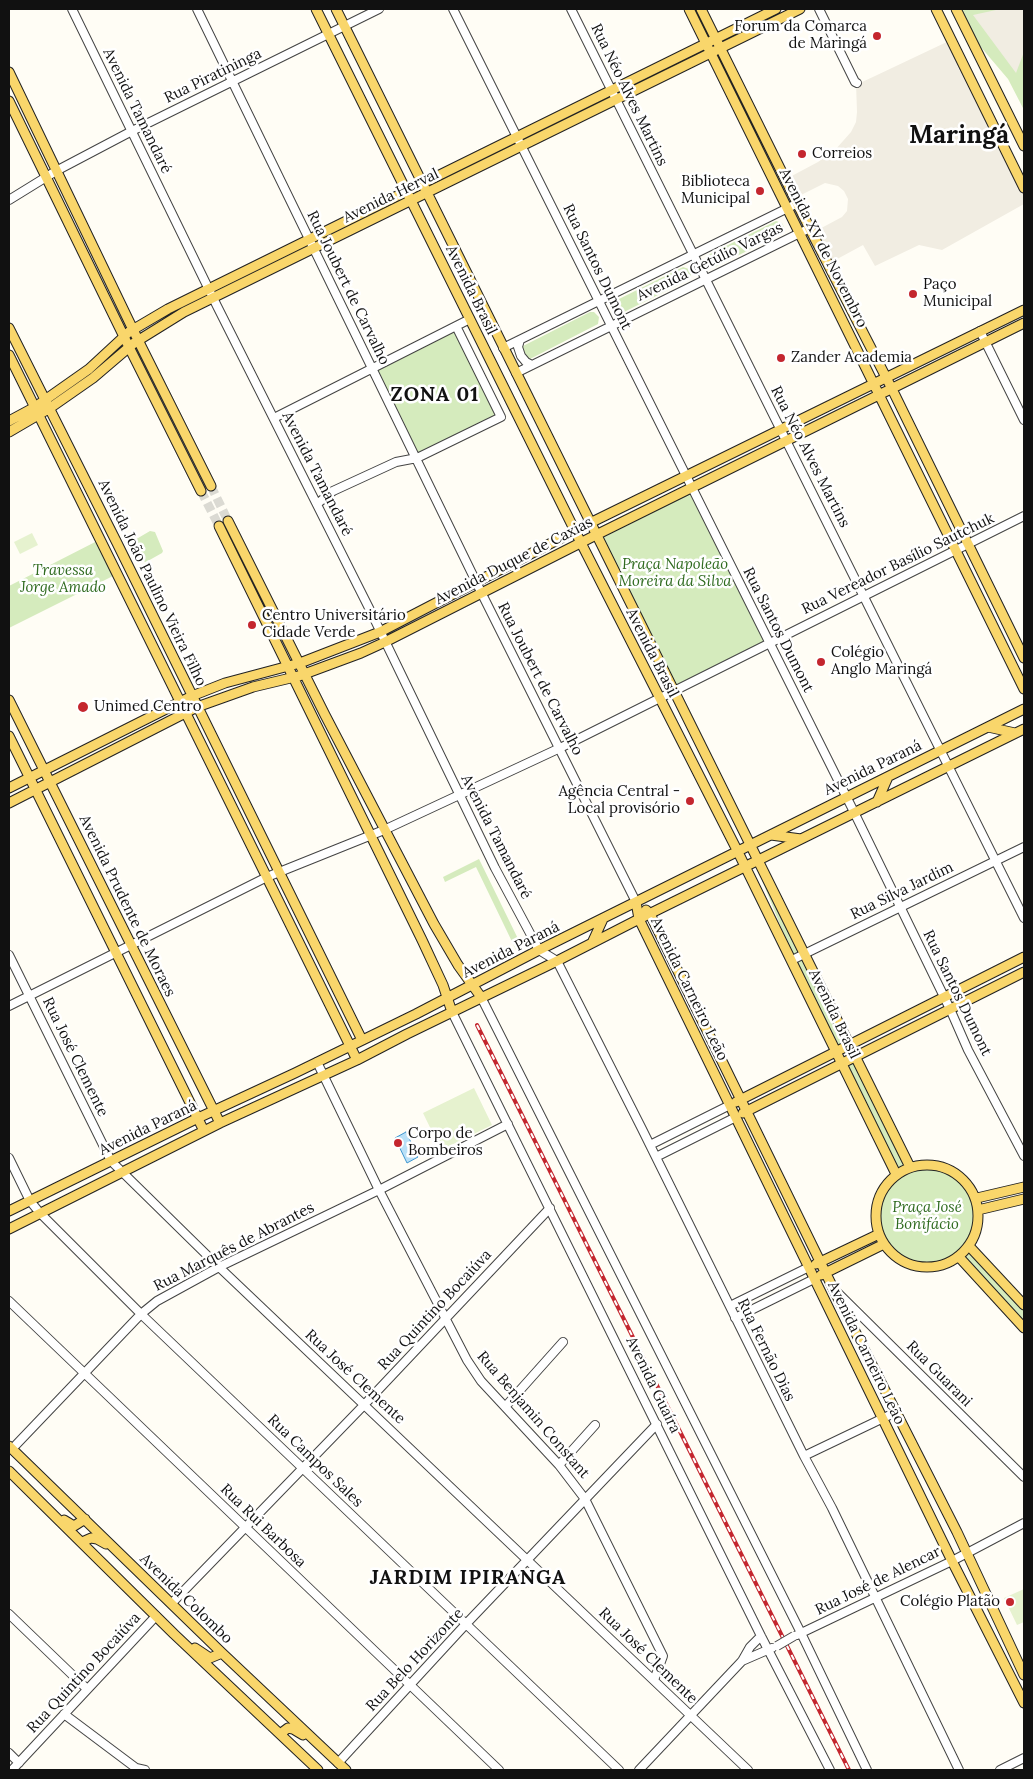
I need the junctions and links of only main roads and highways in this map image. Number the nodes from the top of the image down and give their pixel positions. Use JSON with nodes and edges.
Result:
{"nodes":[{"id":1,"x":316,"y":9,"type":"edge"},
{"id":2,"x":336,"y":9,"type":"edge"},
{"id":3,"x":689,"y":9,"type":"edge"},
{"id":4,"x":702,"y":9,"type":"edge"},
{"id":5,"x":775,"y":9,"type":"edge"},
{"id":6,"x":800,"y":9,"type":"edge"},
{"id":7,"x":936,"y":9,"type":"edge"},
{"id":8,"x":956,"y":9,"type":"edge"},
{"id":9,"x":762,"y":26,"type":"junction"},
{"id":10,"x":716,"y":38,"type":"junction"},
{"id":11,"x":706,"y":43,"type":"junction"},
{"id":12,"x":721,"y":48,"type":"junction"},
{"id":13,"x":711,"y":52,"type":"junction"},
{"id":14,"x":649,"y":70,"type":"junction"},
{"id":15,"x":9,"y":72,"type":"edge"},
{"id":16,"x":666,"y":75,"type":"junction"},
{"id":17,"x":9,"y":101,"type":"edge"},
{"id":18,"x":575,"y":108,"type":"junction"},
{"id":19,"x":564,"y":125,"type":"junction"},
{"id":20,"x":1024,"y":146,"type":"edge"},
{"id":21,"x":455,"y":167,"type":"junction"},
{"id":22,"x":476,"y":169,"type":"junction"},
{"id":23,"x":422,"y":183,"type":"junction"},
{"id":24,"x":1024,"y":188,"type":"edge"},
{"id":25,"x":406,"y":190,"type":"junction"},
{"id":26,"x":427,"y":193,"type":"junction"},
{"id":27,"x":412,"y":201,"type":"junction"},
{"id":28,"x":347,"y":221,"type":"junction"},
{"id":29,"x":368,"y":222,"type":"junction"},
{"id":30,"x":277,"y":255,"type":"junction"},
{"id":31,"x":265,"y":272,"type":"junction"},
{"id":32,"x":168,"y":308,"type":"junction"},
{"id":33,"x":1024,"y":310,"type":"edge"},
{"id":34,"x":184,"y":312,"type":"junction"},
{"id":35,"x":1019,"y":315,"type":"edge"},
{"id":36,"x":1024,"y":323,"type":"edge"},
{"id":37,"x":9,"y":328,"type":"edge"},
{"id":38,"x":133,"y":329,"type":"junction"},
{"id":39,"x":124,"y":336,"type":"junction"},
{"id":40,"x":138,"y":340,"type":"junction"},
{"id":41,"x":129,"y":347,"type":"junction"},
{"id":42,"x":9,"y":355,"type":"edge"},
{"id":43,"x":933,"y":355,"type":"junction"},
{"id":44,"x":95,"y":364,"type":"junction"},
{"id":45,"x":917,"y":376,"type":"junction"},
{"id":46,"x":886,"y":377,"type":"junction"},
{"id":47,"x":92,"y":378,"type":"junction"},
{"id":48,"x":875,"y":383,"type":"junction"},
{"id":49,"x":892,"y":389,"type":"junction"},
{"id":50,"x":881,"y":395,"type":"junction"},
{"id":51,"x":45,"y":399,"type":"junction"},
{"id":52,"x":50,"y":408,"type":"junction"},
{"id":53,"x":37,"y":411,"type":"junction"},
{"id":54,"x":817,"y":412,"type":"junction"},
{"id":55,"x":841,"y":415,"type":"junction"},
{"id":56,"x":9,"y":421,"type":"edge"},
{"id":57,"x":9,"y":432,"type":"edge"},
{"id":58,"x":745,"y":448,"type":"junction"},
{"id":59,"x":734,"y":468,"type":"junction"},
{"id":60,"x":211,"y":486,"type":"tunnel mouth"},
{"id":61,"x":202,"y":491,"type":"tunnel mouth"},
{"id":62,"x":627,"y":505,"type":"junction"},
{"id":63,"x":653,"y":508,"type":"junction"},
{"id":64,"x":228,"y":521,"type":"tunnel mouth"},
{"id":65,"x":590,"y":523,"type":"junction"},
{"id":66,"x":219,"y":526,"type":"tunnel mouth"},
{"id":67,"x":575,"y":531,"type":"junction"},
{"id":68,"x":596,"y":535,"type":"junction"},
{"id":69,"x":581,"y":543,"type":"junction"},
{"id":70,"x":527,"y":556,"type":"junction"},
{"id":71,"x":510,"y":580,"type":"junction"},
{"id":72,"x":444,"y":612,"type":"junction"},
{"id":73,"x":417,"y":614,"type":"junction"},
{"id":74,"x":340,"y":648,"type":"junction"},
{"id":75,"x":1024,"y":658,"type":"edge"},
{"id":76,"x":300,"y":663,"type":"junction"},
{"id":77,"x":329,"y":665,"type":"junction"},
{"id":78,"x":289,"y":666,"type":"junction"},
{"id":79,"x":305,"y":674,"type":"junction"},
{"id":80,"x":294,"y":677,"type":"junction"},
{"id":81,"x":224,"y":683,"type":"junction"},
{"id":82,"x":253,"y":687,"type":"junction"},
{"id":83,"x":1024,"y":688,"type":"edge"},
{"id":84,"x":192,"y":696,"type":"junction"},
{"id":85,"x":9,"y":700,"type":"edge"},
{"id":86,"x":180,"y":702,"type":"junction"},
{"id":87,"x":197,"y":707,"type":"junction"},
{"id":88,"x":1024,"y":709,"type":"edge"},
{"id":89,"x":185,"y":713,"type":"junction"},
{"id":90,"x":988,"y":727,"type":"junction"},
{"id":91,"x":1020,"y":731,"type":"edge"},
{"id":92,"x":9,"y":736,"type":"edge"},
{"id":93,"x":44,"y":770,"type":"junction"},
{"id":94,"x":29,"y":777,"type":"junction"},
{"id":95,"x":888,"y":777,"type":"junction"},
{"id":96,"x":50,"y":782,"type":"junction"},
{"id":97,"x":9,"y":788,"type":"edge"},
{"id":98,"x":35,"y":790,"type":"junction"},
{"id":99,"x":877,"y":802,"type":"junction"},
{"id":100,"x":9,"y":803,"type":"edge"},
{"id":101,"x":771,"y":835,"type":"junction"},
{"id":102,"x":801,"y":839,"type":"junction"},
{"id":103,"x":751,"y":845,"type":"junction"},
{"id":104,"x":738,"y":852,"type":"junction"},
{"id":105,"x":758,"y":861,"type":"junction"},
{"id":106,"x":746,"y":867,"type":"junction"},
{"id":107,"x":670,"y":885,"type":"junction"},
{"id":108,"x":692,"y":893,"type":"junction"},
{"id":109,"x":636,"y":902,"type":"junction"},
{"id":110,"x":650,"y":914,"type":"junction"},
{"id":111,"x":603,"y":919,"type":"junction"},
{"id":112,"x":639,"y":919,"type":"junction"},
{"id":113,"x":592,"y":943,"type":"junction"},
{"id":114,"x":1024,"y":957,"type":"edge"},
{"id":115,"x":500,"y":970,"type":"junction"},
{"id":116,"x":1024,"y":972,"type":"edge"},
{"id":117,"x":521,"y":979,"type":"junction"},
{"id":118,"x":472,"y":985,"type":"junction"},
{"id":119,"x":481,"y":997,"type":"junction"},
{"id":120,"x":447,"y":998,"type":"junction"},
{"id":121,"x":452,"y":1012,"type":"junction"},
{"id":122,"x":416,"y":1014,"type":"junction"},
{"id":123,"x":407,"y":1034,"type":"junction"},
{"id":124,"x":362,"y":1040,"type":"junction"},
{"id":125,"x":850,"y":1045,"type":"junction"},
{"id":126,"x":350,"y":1046,"type":"junction"},
{"id":127,"x":837,"y":1051,"type":"junction"},
{"id":128,"x":856,"y":1057,"type":"junction"},
{"id":129,"x":357,"y":1060,"type":"junction"},
{"id":130,"x":843,"y":1063,"type":"junction"},
{"id":131,"x":295,"y":1073,"type":"junction"},
{"id":132,"x":281,"y":1096,"type":"junction"},
{"id":133,"x":741,"y":1099,"type":"junction"},
{"id":134,"x":730,"y":1105,"type":"junction"},
{"id":135,"x":214,"y":1111,"type":"junction"},
{"id":136,"x":747,"y":1111,"type":"junction"},
{"id":137,"x":736,"y":1117,"type":"junction"},
{"id":138,"x":198,"y":1118,"type":"junction"},
{"id":139,"x":220,"y":1124,"type":"junction"},
{"id":140,"x":175,"y":1130,"type":"junction"},
{"id":141,"x":204,"y":1131,"type":"junction"},
{"id":142,"x":164,"y":1152,"type":"junction"},
{"id":143,"x":910,"y":1167,"type":"junction"},
{"id":144,"x":896,"y":1174,"type":"junction"},
{"id":145,"x":779,"y":1176,"type":"junction"},
{"id":146,"x":768,"y":1182,"type":"junction"},
{"id":147,"x":1024,"y":1187,"type":"edge"},
{"id":148,"x":56,"y":1188,"type":"junction"},
{"id":149,"x":81,"y":1193,"type":"junction"},
{"id":150,"x":977,"y":1198,"type":"junction"},
{"id":151,"x":1024,"y":1199,"type":"edge"},
{"id":152,"x":978,"y":1210,"type":"junction"},
{"id":153,"x":10,"y":1213,"type":"edge"},
{"id":154,"x":9,"y":1229,"type":"edge"},
{"id":155,"x":879,"y":1234,"type":"junction"},
{"id":156,"x":884,"y":1244,"type":"junction"},
{"id":157,"x":969,"y":1246,"type":"junction"},
{"id":158,"x":959,"y":1257,"type":"junction"},
{"id":159,"x":820,"y":1262,"type":"junction"},
{"id":160,"x":809,"y":1268,"type":"junction"},
{"id":161,"x":826,"y":1273,"type":"junction"},
{"id":162,"x":814,"y":1279,"type":"junction"},
{"id":163,"x":1024,"y":1305,"type":"edge"},
{"id":164,"x":1024,"y":1328,"type":"edge"},
{"id":165,"x":10,"y":1447,"type":"edge"},
{"id":166,"x":9,"y":1471,"type":"edge"},
{"id":167,"x":930,"y":1478,"type":"junction"},
{"id":168,"x":915,"y":1485,"type":"junction"},
{"id":169,"x":46,"y":1507,"type":"junction"},
{"id":170,"x":86,"y":1519,"type":"junction"},
{"id":171,"x":82,"y":1542,"type":"junction"},
{"id":172,"x":115,"y":1550,"type":"junction"},
{"id":173,"x":174,"y":1634,"type":"junction"},
{"id":174,"x":222,"y":1654,"type":"junction"},
{"id":175,"x":1024,"y":1675,"type":"edge"},
{"id":176,"x":1024,"y":1703,"type":"edge"},
{"id":177,"x":280,"y":1734,"type":"junction"},
{"id":178,"x":320,"y":1746,"type":"junction"},
{"id":179,"x":318,"y":1770,"type":"edge"},
{"id":180,"x":346,"y":1770,"type":"edge"}],
"edges":[{"from":1,"to":25,"type":"main road","name":"Avenida Brasil"},
{"from":2,"to":23,"type":"main road","name":"Avenida Brasil"},
{"from":3,"to":11,"type":"main road","name":"Avenida XV de Novembro"},
{"from":4,"to":10,"type":"main road","name":"Avenida XV de Novembro"},
{"from":5,"to":9,"type":"main road"},
{"from":5,"to":10,"type":"main road","name":"Avenida Herval"},
{"from":6,"to":9,"type":"main road","name":"Avenida Herval"},
{"from":7,"to":24,"type":"main road"},
{"from":8,"to":20,"type":"main road"},
{"from":9,"to":12,"type":"main road","name":"Avenida Herval"},
{"from":10,"to":11,"type":"main road","name":"Avenida Herval"},
{"from":10,"to":12,"type":"main road","name":"Avenida XV de Novembro"},
{"from":11,"to":13,"type":"main road","name":"Avenida XV de Novembro"},
{"from":11,"to":14,"type":"main road","name":"Avenida Herval"},
{"from":12,"to":13,"type":"main road","name":"Avenida Herval"},
{"from":12,"to":46,"type":"main road","name":"Avenida XV de Novembro"},
{"from":13,"to":16,"type":"main road","name":"Avenida Herval"},
{"from":13,"to":48,"type":"main road","name":"Avenida XV de Novembro"},
{"from":14,"to":16,"type":"main road"},
{"from":14,"to":18,"type":"main road","name":"Avenida Herval"},
{"from":15,"to":38,"type":"main road"},
{"from":16,"to":19,"type":"main road","name":"Avenida Herval"},
{"from":17,"to":39,"type":"main road"},
{"from":18,"to":19,"type":"main road"},
{"from":18,"to":21,"type":"main road","name":"Avenida Herval"},
{"from":19,"to":22,"type":"main road","name":"Avenida Herval"},
{"from":21,"to":22,"type":"main road"},
{"from":21,"to":23,"type":"main road","name":"Avenida Herval"},
{"from":22,"to":26,"type":"main road","name":"Avenida Herval"},
{"from":23,"to":25,"type":"main road","name":"Avenida Herval"},
{"from":23,"to":26,"type":"main road","name":"Avenida Brasil"},
{"from":25,"to":27,"type":"main road","name":"Avenida Brasil"},
{"from":25,"to":28,"type":"main road","name":"Avenida Herval"},
{"from":26,"to":27,"type":"main road","name":"Avenida Herval"},
{"from":26,"to":65,"type":"main road","name":"Avenida Brasil"},
{"from":27,"to":29,"type":"main road","name":"Avenida Herval"},
{"from":27,"to":67,"type":"main road","name":"Avenida Brasil"},
{"from":28,"to":29,"type":"main road"},
{"from":28,"to":30,"type":"main road","name":"Avenida Herval"},
{"from":29,"to":31,"type":"main road","name":"Avenida Herval"},
{"from":30,"to":31,"type":"main road"},
{"from":30,"to":32,"type":"main road","name":"Avenida Herval"},
{"from":31,"to":34,"type":"main road","name":"Avenida Herval"},
{"from":32,"to":34,"type":"main road"},
{"from":32,"to":38,"type":"main road","name":"Avenida Herval"},
{"from":33,"to":35,"type":"main road","name":"Avenida Duque de Caxias"},
{"from":34,"to":40,"type":"main road","name":"Avenida Herval"},
{"from":35,"to":43,"type":"main road","name":"Avenida Duque de Caxias"},
{"from":36,"to":45,"type":"main road","name":"Avenida Duque de Caxias"},
{"from":37,"to":51,"type":"main road","name":"Avenida João Paulino Vieira Filho"},
{"from":38,"to":39,"type":"main road","name":"Avenida Herval"},
{"from":38,"to":40,"type":"main road"},
{"from":39,"to":41,"type":"main road"},
{"from":39,"to":44,"type":"main road","name":"Avenida Herval"},
{"from":40,"to":41,"type":"main road","name":"Avenida Herval"},
{"from":40,"to":60,"type":"main road"},
{"from":41,"to":47,"type":"main road","name":"Avenida Herval"},
{"from":41,"to":61,"type":"main road"},
{"from":42,"to":53,"type":"main road","name":"Avenida João Paulino Vieira Filho"},
{"from":43,"to":45,"type":"main road"},
{"from":43,"to":46,"type":"main road","name":"Avenida Duque de Caxias"},
{"from":44,"to":47,"type":"main road"},
{"from":44,"to":51,"type":"main road","name":"Avenida Herval"},
{"from":45,"to":49,"type":"main road","name":"Avenida Duque de Caxias"},
{"from":46,"to":48,"type":"main road","name":"Avenida Duque de Caxias"},
{"from":46,"to":49,"type":"main road","name":"Avenida XV de Novembro"},
{"from":47,"to":52,"type":"main road","name":"Avenida Herval"},
{"from":48,"to":50,"type":"main road","name":"Avenida XV de Novembro"},
{"from":48,"to":54,"type":"main road","name":"Avenida Duque de Caxias"},
{"from":49,"to":50,"type":"main road","name":"Avenida Duque de Caxias"},
{"from":49,"to":75,"type":"main road","name":"Avenida XV de Novembro"},
{"from":50,"to":55,"type":"main road","name":"Avenida Duque de Caxias"},
{"from":50,"to":83,"type":"main road","name":"Avenida XV de Novembro"},
{"from":51,"to":52,"type":"main road","name":"Avenida João Paulino Vieira Filho"},
{"from":51,"to":53,"type":"main road","name":"Avenida Herval"},
{"from":52,"to":53,"type":"main road","name":"Avenida Herval"},
{"from":52,"to":84,"type":"main road","name":"Avenida João Paulino Vieira Filho"},
{"from":53,"to":56,"type":"main road","name":"Avenida Herval"},
{"from":53,"to":57,"type":"main road","name":"Avenida Herval"},
{"from":53,"to":86,"type":"main road","name":"Avenida João Paulino Vieira Filho"},
{"from":54,"to":55,"type":"main road"},
{"from":54,"to":58,"type":"main road","name":"Avenida Duque de Caxias"},
{"from":55,"to":59,"type":"main road","name":"Avenida Duque de Caxias"},
{"from":58,"to":59,"type":"main road"},
{"from":58,"to":62,"type":"main road","name":"Avenida Duque de Caxias"},
{"from":59,"to":63,"type":"main road","name":"Avenida Duque de Caxias"},
{"from":62,"to":63,"type":"main road"},
{"from":62,"to":65,"type":"main road","name":"Avenida Duque de Caxias"},
{"from":63,"to":68,"type":"main road","name":"Avenida Duque de Caxias"},
{"from":64,"to":76,"type":"main road"},
{"from":65,"to":67,"type":"main road","name":"Avenida Duque de Caxias"},
{"from":65,"to":68,"type":"main road","name":"Avenida Brasil"},
{"from":66,"to":78,"type":"main road"},
{"from":67,"to":69,"type":"main road","name":"Avenida Brasil"},
{"from":67,"to":70,"type":"main road","name":"Avenida Duque de Caxias"},
{"from":68,"to":69,"type":"main road","name":"Avenida Duque de Caxias"},
{"from":68,"to":103,"type":"main road","name":"Avenida Brasil"},
{"from":69,"to":71,"type":"main road","name":"Avenida Duque de Caxias"},
{"from":69,"to":104,"type":"main road","name":"Avenida Brasil"},
{"from":70,"to":71,"type":"main road"},
{"from":70,"to":73,"type":"main road","name":"Avenida Duque de Caxias"},
{"from":71,"to":72,"type":"main road","name":"Avenida Duque de Caxias"},
{"from":72,"to":73,"type":"main road"},
{"from":72,"to":77,"type":"main road","name":"Avenida Duque de Caxias"},
{"from":73,"to":74,"type":"main road","name":"Avenida Duque de Caxias"},
{"from":74,"to":76,"type":"main road","name":"Avenida Duque de Caxias"},
{"from":74,"to":77,"type":"main road"},
{"from":76,"to":78,"type":"main road","name":"Avenida Duque de Caxias"},
{"from":76,"to":79,"type":"main road"},
{"from":77,"to":79,"type":"main road","name":"Avenida Duque de Caxias"},
{"from":78,"to":80,"type":"main road"},
{"from":78,"to":81,"type":"main road","name":"Avenida Duque de Caxias"},
{"from":79,"to":80,"type":"main road","name":"Avenida Duque de Caxias"},
{"from":79,"to":118,"type":"main road"},
{"from":80,"to":82,"type":"main road","name":"Avenida Duque de Caxias"},
{"from":80,"to":120,"type":"main road"},
{"from":81,"to":82,"type":"main road"},
{"from":81,"to":84,"type":"main road","name":"Avenida Duque de Caxias"},
{"from":82,"to":87,"type":"main road","name":"Avenida Duque de Caxias"},
{"from":84,"to":86,"type":"main road","name":"Avenida Duque de Caxias"},
{"from":84,"to":87,"type":"main road","name":"Avenida João Paulino Vieira Filho"},
{"from":85,"to":93,"type":"main road","name":"Avenida Prudente de Moraes"},
{"from":86,"to":89,"type":"main road","name":"Avenida João Paulino Vieira Filho"},
{"from":86,"to":93,"type":"main road","name":"Avenida Duque de Caxias"},
{"from":87,"to":89,"type":"main road","name":"Avenida Duque de Caxias"},
{"from":87,"to":124,"type":"main road","name":"Avenida João Paulino Vieira Filho"},
{"from":88,"to":90,"type":"main road","name":"Avenida Paraná"},
{"from":89,"to":96,"type":"main road","name":"Avenida Duque de Caxias"},
{"from":89,"to":126,"type":"main road","name":"Avenida João Paulino Vieira Filho"},
{"from":90,"to":91,"type":"main road"},
{"from":90,"to":95,"type":"main road","name":"Avenida Paraná"},
{"from":91,"to":99,"type":"main road","name":"Avenida Paraná"},
{"from":92,"to":94,"type":"main road","name":"Avenida Prudente de Moraes"},
{"from":93,"to":94,"type":"main road","name":"Avenida Duque de Caxias"},
{"from":93,"to":96,"type":"main road","name":"Avenida Prudente de Moraes"},
{"from":94,"to":97,"type":"main road","name":"Avenida Duque de Caxias"},
{"from":94,"to":98,"type":"main road","name":"Avenida Prudente de Moraes"},
{"from":95,"to":99,"type":"main road"},
{"from":95,"to":101,"type":"main road","name":"Avenida Paraná"},
{"from":96,"to":98,"type":"main road","name":"Avenida Duque de Caxias"},
{"from":96,"to":135,"type":"main road","name":"Avenida Prudente de Moraes"},
{"from":98,"to":100,"type":"main road","name":"Avenida Duque de Caxias"},
{"from":98,"to":138,"type":"main road","name":"Avenida Prudente de Moraes"},
{"from":99,"to":102,"type":"main road","name":"Avenida Paraná"},
{"from":101,"to":102,"type":"main road"},
{"from":101,"to":103,"type":"main road","name":"Avenida Paraná"},
{"from":102,"to":105,"type":"main road","name":"Avenida Paraná"},
{"from":103,"to":104,"type":"main road","name":"Avenida Paraná"},
{"from":103,"to":105,"type":"main road","name":"Avenida Brasil"},
{"from":104,"to":106,"type":"main road","name":"Avenida Brasil"},
{"from":104,"to":107,"type":"main road","name":"Avenida Paraná"},
{"from":105,"to":106,"type":"main road","name":"Avenida Paraná"},
{"from":105,"to":125,"type":"main road","name":"Avenida Brasil"},
{"from":106,"to":108,"type":"main road","name":"Avenida Paraná"},
{"from":106,"to":127,"type":"main road","name":"Avenida Brasil"},
{"from":107,"to":108,"type":"main road"},
{"from":107,"to":109,"type":"main road","name":"Avenida Paraná"},
{"from":108,"to":110,"type":"main road","name":"Avenida Paraná"},
{"from":109,"to":110,"type":"main road","name":"Avenida Carneiro Leão"},
{"from":109,"to":111,"type":"main road","name":"Avenida Paraná"},
{"from":109,"to":112,"type":"main road","name":"Avenida Carneiro Leão"},
{"from":110,"to":112,"type":"main road","name":"Avenida Paraná"},
{"from":110,"to":133,"type":"main road","name":"Avenida Carneiro Leão"},
{"from":111,"to":113,"type":"main road"},
{"from":111,"to":115,"type":"main road","name":"Avenida Paraná"},
{"from":112,"to":113,"type":"main road","name":"Avenida Paraná"},
{"from":112,"to":134,"type":"main road","name":"Avenida Carneiro Leão"},
{"from":113,"to":117,"type":"main road","name":"Avenida Paraná"},
{"from":114,"to":125,"type":"main road"},
{"from":115,"to":117,"type":"main road"},
{"from":115,"to":118,"type":"main road","name":"Avenida Paraná"},
{"from":116,"to":128,"type":"main road"},
{"from":117,"to":119,"type":"main road","name":"Avenida Paraná"},
{"from":118,"to":119,"type":"main road"},
{"from":118,"to":120,"type":"main road","name":"Avenida Paraná"},
{"from":119,"to":121,"type":"main road","name":"Avenida Paraná"},
{"from":120,"to":121,"type":"main road"},
{"from":120,"to":122,"type":"main road","name":"Avenida Paraná"},
{"from":121,"to":123,"type":"main road","name":"Avenida Paraná"},
{"from":122,"to":123,"type":"main road"},
{"from":122,"to":124,"type":"main road","name":"Avenida Paraná"},
{"from":123,"to":129,"type":"main road","name":"Avenida Paraná"},
{"from":124,"to":126,"type":"main road","name":"Avenida Paraná"},
{"from":125,"to":127,"type":"main road"},
{"from":125,"to":128,"type":"main road","name":"Avenida Brasil"},
{"from":126,"to":129,"type":"main road","name":"Avenida João Paulino Vieira Filho"},
{"from":126,"to":131,"type":"main road","name":"Avenida Paraná"},
{"from":127,"to":130,"type":"main road","name":"Avenida Brasil"},
{"from":127,"to":133,"type":"main road"},
{"from":128,"to":130,"type":"main road"},
{"from":128,"to":143,"type":"main road","name":"Avenida Brasil"},
{"from":129,"to":132,"type":"main road","name":"Avenida Paraná"},
{"from":130,"to":136,"type":"main road"},
{"from":130,"to":144,"type":"main road","name":"Avenida Brasil"},
{"from":131,"to":132,"type":"main road"},
{"from":131,"to":135,"type":"main road","name":"Avenida Paraná"},
{"from":132,"to":139,"type":"main road","name":"Avenida Paraná"},
{"from":133,"to":134,"type":"main road"},
{"from":133,"to":136,"type":"main road","name":"Avenida Carneiro Leão"},
{"from":134,"to":137,"type":"main road","name":"Avenida Carneiro Leão"},
{"from":135,"to":138,"type":"main road","name":"Avenida Paraná"},
{"from":135,"to":139,"type":"main road","name":"Avenida Prudente de Moraes"},
{"from":136,"to":137,"type":"main road"},
{"from":136,"to":145,"type":"main road","name":"Avenida Carneiro Leão"},
{"from":137,"to":146,"type":"main road","name":"Avenida Carneiro Leão"},
{"from":138,"to":140,"type":"main road","name":"Avenida Paraná"},
{"from":138,"to":141,"type":"main road","name":"Avenida Prudente de Moraes"},
{"from":139,"to":141,"type":"main road","name":"Avenida Paraná"},
{"from":140,"to":142,"type":"main road"},
{"from":140,"to":148,"type":"main road","name":"Avenida Paraná"},
{"from":141,"to":142,"type":"main road","name":"Avenida Paraná"},
{"from":142,"to":149,"type":"main road","name":"Avenida Paraná"},
{"from":143,"to":144,"type":"main road"},
{"from":143,"to":150,"type":"main road"},
{"from":144,"to":155,"type":"main road"},
{"from":145,"to":146,"type":"main road"},
{"from":145,"to":159,"type":"main road","name":"Avenida Carneiro Leão"},
{"from":146,"to":160,"type":"main road","name":"Avenida Carneiro Leão"},
{"from":147,"to":150,"type":"main road"},
{"from":148,"to":149,"type":"main road"},
{"from":148,"to":153,"type":"main road","name":"Avenida Paraná"},
{"from":149,"to":154,"type":"main road","name":"Avenida Paraná"},
{"from":150,"to":152,"type":"main road"},
{"from":151,"to":152,"type":"main road"},
{"from":152,"to":157,"type":"main road"},
{"from":155,"to":156,"type":"main road"},
{"from":155,"to":159,"type":"main road"},
{"from":156,"to":158,"type":"main road"},
{"from":156,"to":161,"type":"main road"},
{"from":157,"to":158,"type":"main road"},
{"from":157,"to":163,"type":"main road"},
{"from":158,"to":164,"type":"main road"},
{"from":159,"to":160,"type":"main road"},
{"from":159,"to":161,"type":"main road","name":"Avenida Carneiro Leão"},
{"from":160,"to":162,"type":"main road","name":"Avenida Carneiro Leão"},
{"from":161,"to":162,"type":"main road"},
{"from":161,"to":167,"type":"main road","name":"Avenida Carneiro Leão"},
{"from":162,"to":168,"type":"main road","name":"Avenida Carneiro Leão"},
{"from":165,"to":170,"type":"main road","name":"Avenida Colombo"},
{"from":166,"to":169,"type":"main road"},
{"from":167,"to":168,"type":"main road"},
{"from":167,"to":175,"type":"main road","name":"Avenida Carneiro Leão"},
{"from":168,"to":176,"type":"main road","name":"Avenida Carneiro Leão"},
{"from":169,"to":170,"type":"main road"},
{"from":169,"to":171,"type":"main road"},
{"from":170,"to":172,"type":"main road","name":"Avenida Colombo"},
{"from":171,"to":172,"type":"main road"},
{"from":171,"to":173,"type":"main road"},
{"from":172,"to":174,"type":"main road","name":"Avenida Colombo"},
{"from":173,"to":174,"type":"main road"},
{"from":173,"to":177,"type":"main road"},
{"from":174,"to":178,"type":"main road","name":"Avenida Colombo"},
{"from":177,"to":178,"type":"main road"},
{"from":177,"to":179,"type":"main road"},
{"from":178,"to":180,"type":"main road","name":"Avenida Colombo"}]}
